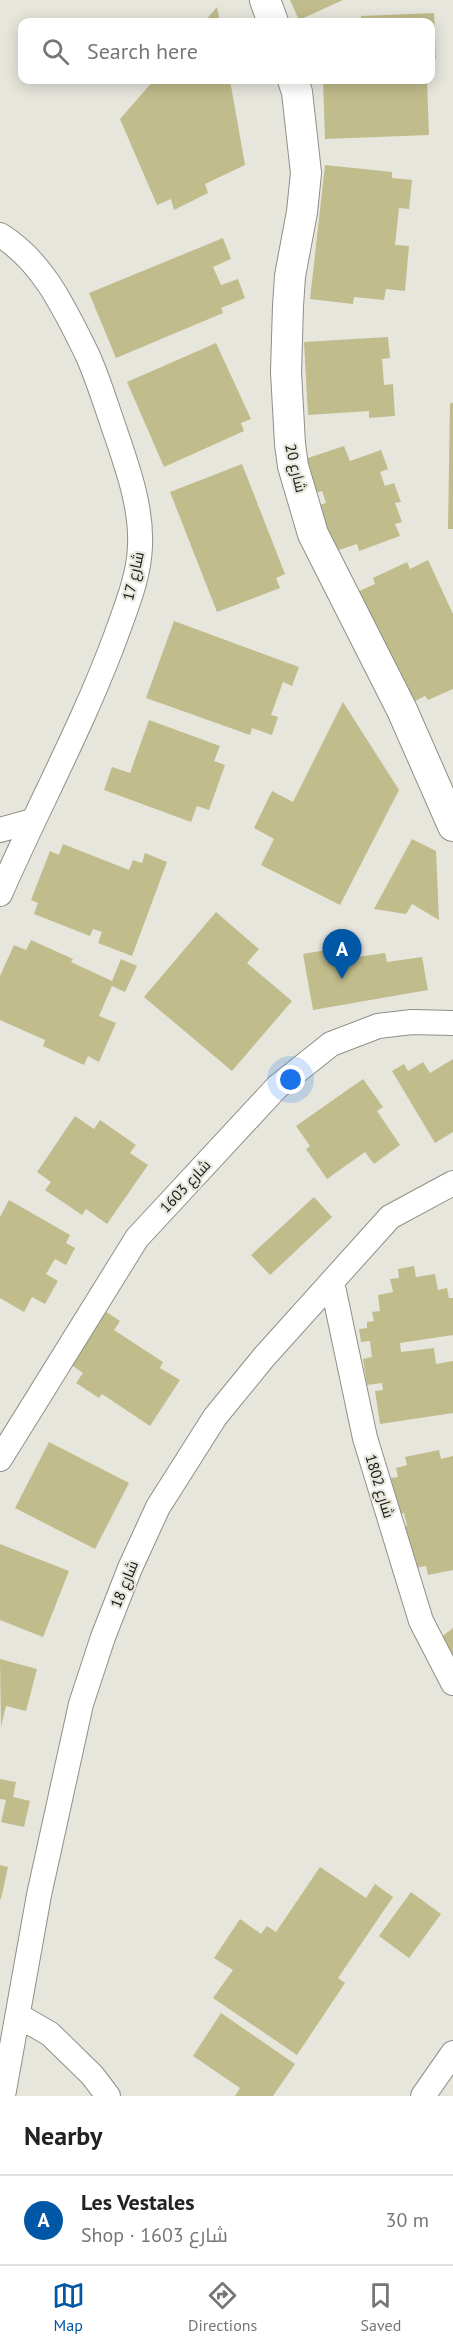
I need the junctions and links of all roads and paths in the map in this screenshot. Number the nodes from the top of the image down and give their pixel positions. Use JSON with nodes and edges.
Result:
{"nodes":[{"id":1,"x":265,"y":0,"type":"edge"},
{"id":2,"x":272,"y":18,"type":"edge"},
{"id":3,"x":294,"y":84,"type":"edge"},
{"id":4,"x":0,"y":235,"type":"edge"},
{"id":5,"x":32,"y":821,"type":"junction"},
{"id":6,"x":453,"y":826,"type":"edge"},
{"id":7,"x":0,"y":830,"type":"edge"},
{"id":8,"x":0,"y":894,"type":"edge"},
{"id":9,"x":453,"y":1023,"type":"edge"},
{"id":10,"x":453,"y":1183,"type":"edge"},
{"id":11,"x":332,"y":1282,"type":"junction"},
{"id":12,"x":0,"y":1459,"type":"edge"},
{"id":13,"x":453,"y":1683,"type":"edge"},
{"id":14,"x":19,"y":2016,"type":"junction"},
{"id":15,"x":453,"y":2053,"type":"edge"},
{"id":16,"x":3,"y":2096,"type":"edge"},
{"id":17,"x":108,"y":2096,"type":"edge"},
{"id":18,"x":423,"y":2096,"type":"edge"}],
"edges":[{"from":1,"to":2,"type":"street"},
{"from":3,"to":6,"type":"street","name":"شارع 20"},
{"from":4,"to":5,"type":"street","name":"شارع 17"},
{"from":5,"to":7,"type":"street"},
{"from":5,"to":8,"type":"street","name":"شارع 17"},
{"from":9,"to":12,"type":"street","name":"شارع 1603"},
{"from":10,"to":11,"type":"street","name":"شارع 18"},
{"from":11,"to":13,"type":"street","name":"شارع 1802"},
{"from":11,"to":14,"type":"street","name":"شارع 18"},
{"from":14,"to":16,"type":"street","name":"شارع 18"},
{"from":14,"to":17,"type":"street"},
{"from":15,"to":18,"type":"street"}]}
